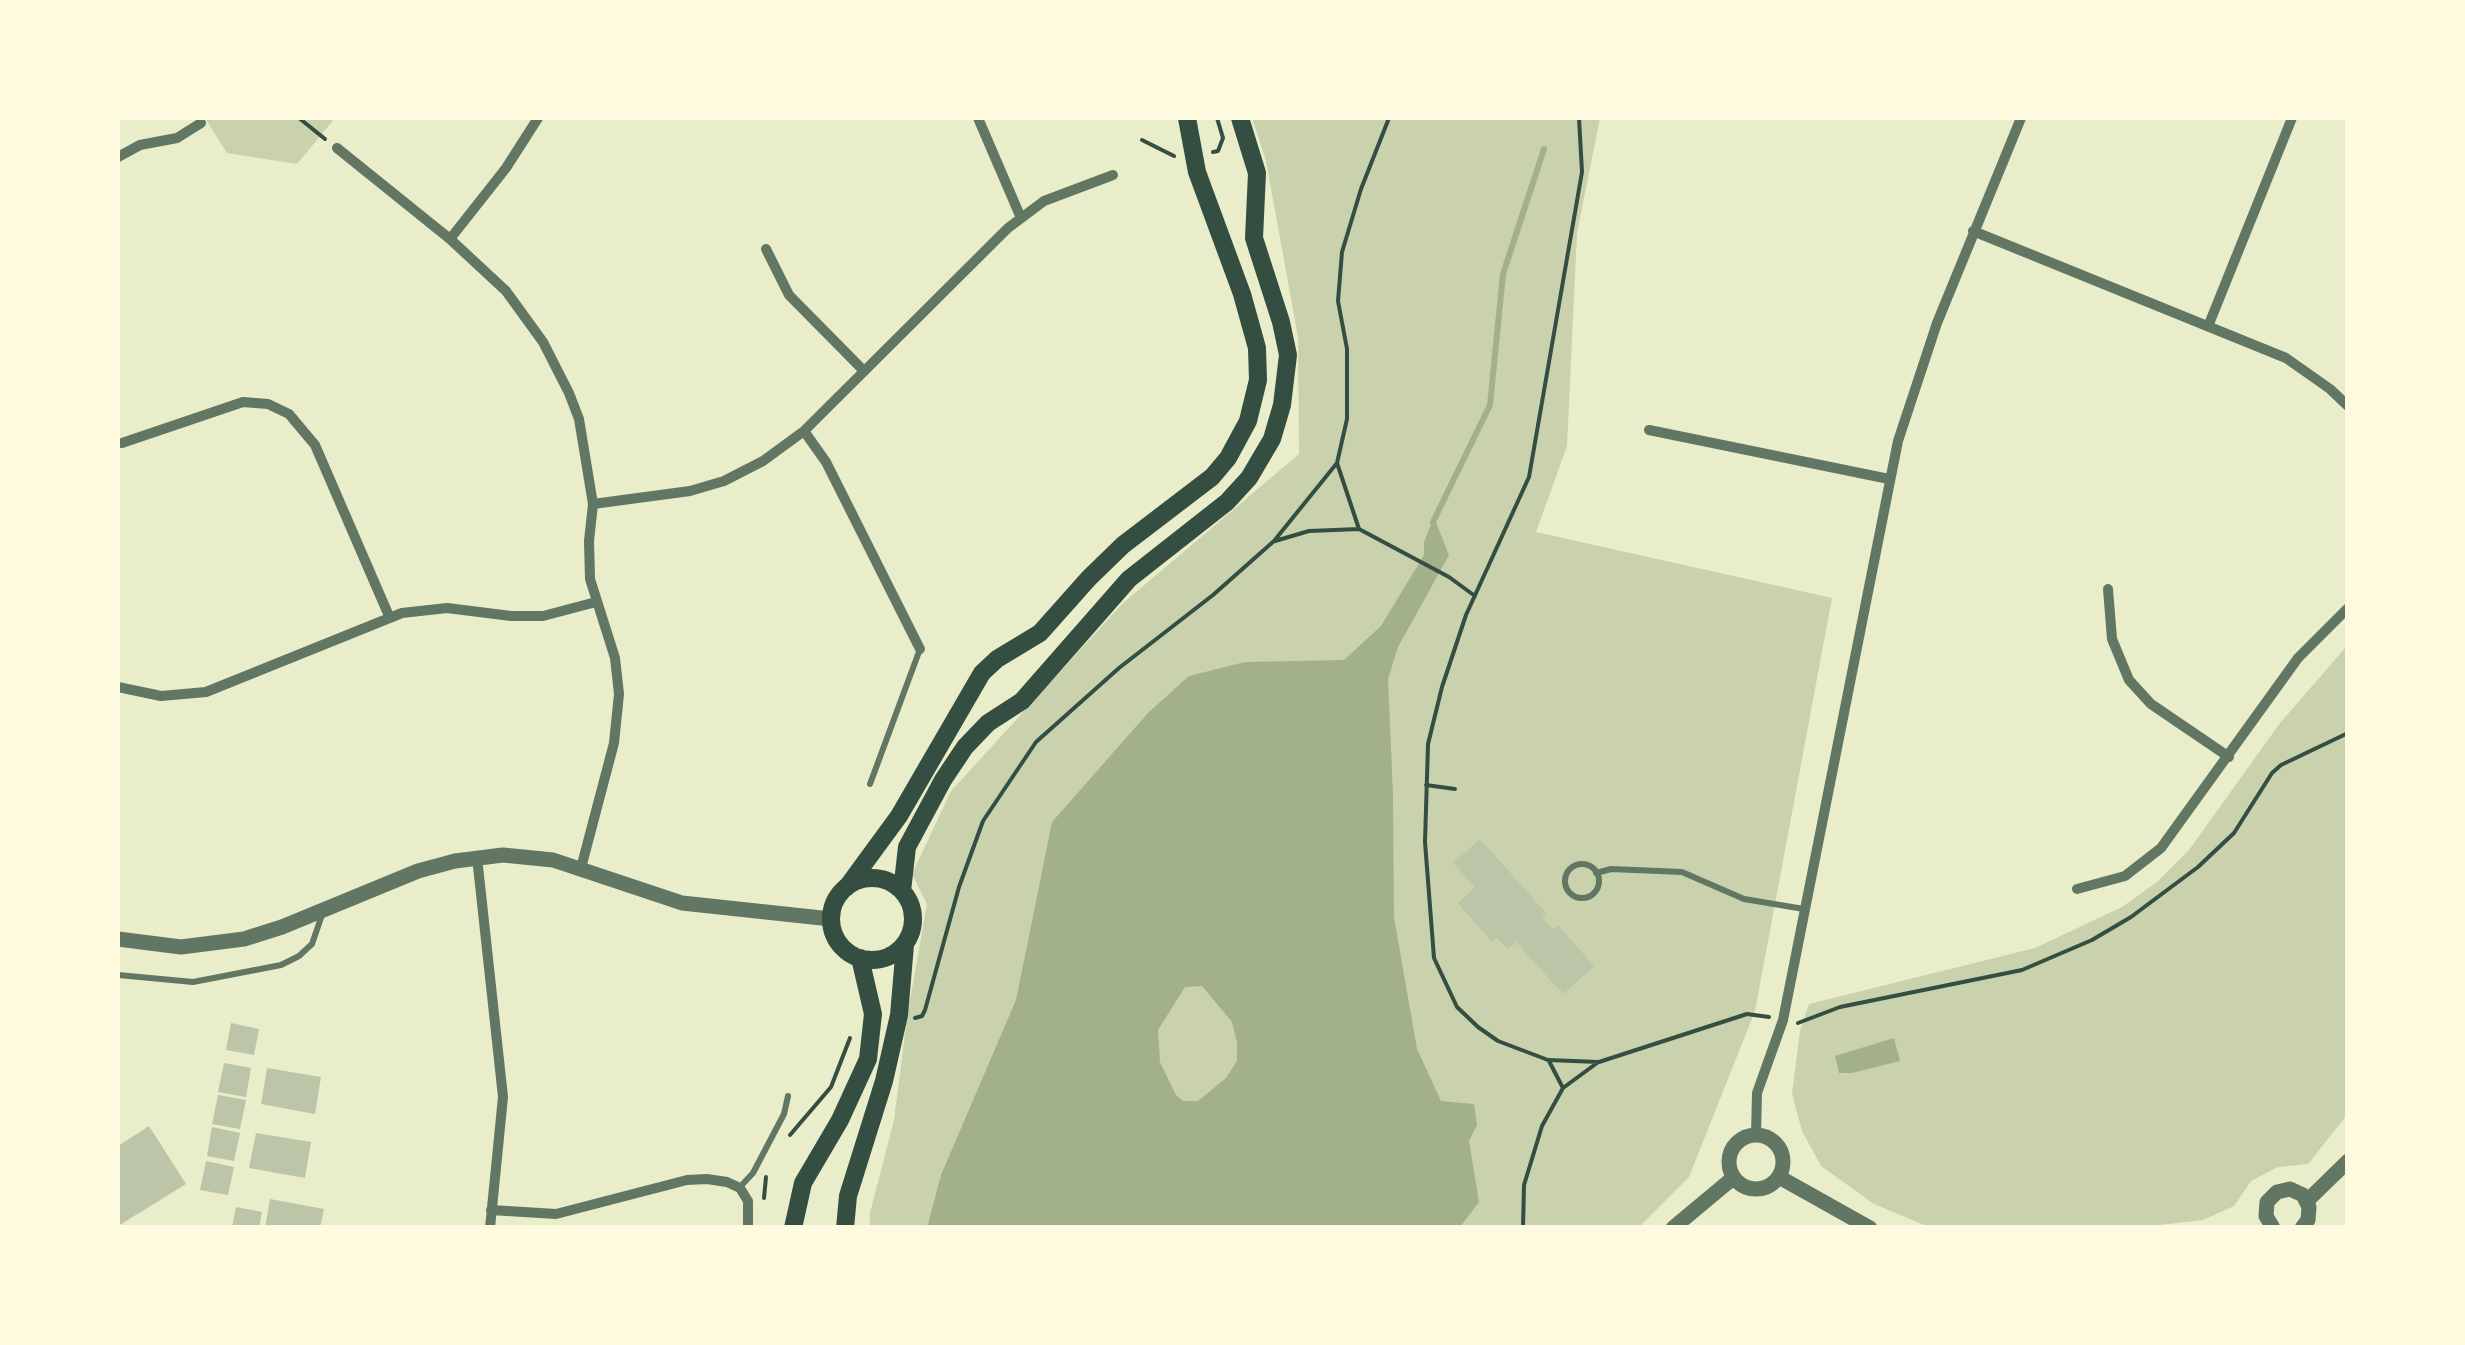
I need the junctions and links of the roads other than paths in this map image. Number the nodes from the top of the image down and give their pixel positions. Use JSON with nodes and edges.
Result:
{"nodes":[{"id":1,"x":538,"y":118,"type":"edge"},
{"id":2,"x":978,"y":118,"type":"edge"},
{"id":3,"x":1188,"y":118,"type":"edge"},
{"id":4,"x":1240,"y":118,"type":"edge"},
{"id":5,"x":2021,"y":118,"type":"edge"},
{"id":6,"x":2292,"y":118,"type":"edge"},
{"id":7,"x":200,"y":123,"type":"dead end"},
{"id":8,"x":336,"y":148,"type":"road end"},
{"id":9,"x":118,"y":157,"type":"edge"},
{"id":10,"x":1113,"y":174,"type":"dead end"},
{"id":11,"x":1021,"y":218,"type":"junction"},
{"id":12,"x":1973,"y":231,"type":"junction"},
{"id":13,"x":450,"y":239,"type":"junction"},
{"id":14,"x":766,"y":249,"type":"dead end"},
{"id":15,"x":2209,"y":324,"type":"junction"},
{"id":16,"x":864,"y":371,"type":"junction"},
{"id":17,"x":2348,"y":406,"type":"edge"},
{"id":18,"x":1649,"y":430,"type":"dead end"},
{"id":19,"x":804,"y":431,"type":"junction"},
{"id":20,"x":122,"y":443,"type":"dead end"},
{"id":21,"x":1889,"y":479,"type":"junction"},
{"id":22,"x":593,"y":504,"type":"junction"},
{"id":23,"x":2108,"y":589,"type":"dead end"},
{"id":24,"x":596,"y":602,"type":"junction"},
{"id":25,"x":2348,"y":608,"type":"edge"},
{"id":26,"x":389,"y":616,"type":"junction"},
{"id":27,"x":920,"y":649,"type":"joint"},
{"id":28,"x":118,"y":687,"type":"edge"},
{"id":29,"x":2229,"y":757,"type":"junction"},
{"id":30,"x":870,"y":784,"type":"dead end"},
{"id":31,"x":477,"y":858,"type":"junction"},
{"id":32,"x":580,"y":868,"type":"junction"},
{"id":33,"x":1596,"y":873,"type":"junction"},
{"id":34,"x":847,"y":886,"type":"junction"},
{"id":35,"x":2077,"y":890,"type":"dead end"},
{"id":36,"x":902,"y":891,"type":"junction"},
{"id":37,"x":1806,"y":909,"type":"junction"},
{"id":38,"x":324,"y":910,"type":"junction"},
{"id":39,"x":831,"y":919,"type":"junction"},
{"id":40,"x":118,"y":939,"type":"edge"},
{"id":41,"x":905,"y":945,"type":"junction"},
{"id":42,"x":860,"y":958,"type":"junction"},
{"id":43,"x":118,"y":976,"type":"edge"},
{"id":44,"x":788,"y":1096,"type":"dead end"},
{"id":45,"x":1756,"y":1135,"type":"junction"},
{"id":46,"x":2348,"y":1160,"type":"edge"},
{"id":47,"x":1780,"y":1177,"type":"junction"},
{"id":48,"x":1733,"y":1178,"type":"junction"},
{"id":49,"x":740,"y":1188,"type":"junction"},
{"id":50,"x":2307,"y":1201,"type":"junction"},
{"id":51,"x":491,"y":1210,"type":"junction"},
{"id":52,"x":2265,"y":1226,"type":"edge"},
{"id":53,"x":490,"y":1228,"type":"edge"},
{"id":54,"x":748,"y":1228,"type":"edge"},
{"id":55,"x":793,"y":1228,"type":"edge"},
{"id":56,"x":845,"y":1228,"type":"edge"},
{"id":57,"x":1673,"y":1228,"type":"edge"},
{"id":58,"x":1870,"y":1228,"type":"edge"},
{"id":59,"x":2302,"y":1228,"type":"edge"}],
"edges":[{"from":1,"to":13,"type":"street"},
{"from":2,"to":11,"type":"street"},
{"from":3,"to":34,"type":"main road"},
{"from":4,"to":36,"type":"main road"},
{"from":5,"to":12,"type":"street"},
{"from":6,"to":15,"type":"street"},
{"from":7,"to":9,"type":"street"},
{"from":8,"to":13,"type":"street"},
{"from":10,"to":11,"type":"street"},
{"from":11,"to":16,"type":"street"},
{"from":12,"to":15,"type":"street"},
{"from":12,"to":21,"type":"street"},
{"from":13,"to":22,"type":"street"},
{"from":14,"to":16,"type":"street"},
{"from":15,"to":17,"type":"street"},
{"from":16,"to":19,"type":"street"},
{"from":18,"to":21,"type":"street"},
{"from":19,"to":22,"type":"street"},
{"from":19,"to":27,"type":"street"},
{"from":20,"to":26,"type":"street"},
{"from":21,"to":37,"type":"street"},
{"from":22,"to":24,"type":"street"},
{"from":23,"to":29,"type":"street"},
{"from":24,"to":26,"type":"street"},
{"from":24,"to":32,"type":"street"},
{"from":25,"to":29,"type":"street"},
{"from":26,"to":28,"type":"street"},
{"from":27,"to":30,"type":"lane"},
{"from":29,"to":35,"type":"street"},
{"from":31,"to":32,"type":"street"},
{"from":31,"to":38,"type":"street"},
{"from":31,"to":51,"type":"street"},
{"from":32,"to":39,"type":"street"},
{"from":33,"to":33,"type":"lane"},
{"from":33,"to":37,"type":"lane"},
{"from":34,"to":36,"type":"main road"},
{"from":34,"to":39,"type":"main road"},
{"from":36,"to":41,"type":"main road"},
{"from":37,"to":45,"type":"street"},
{"from":38,"to":40,"type":"street"},
{"from":38,"to":43,"type":"lane"},
{"from":39,"to":42,"type":"main road"},
{"from":41,"to":42,"type":"main road"},
{"from":41,"to":56,"type":"main road"},
{"from":42,"to":55,"type":"main road"},
{"from":44,"to":49,"type":"lane"},
{"from":45,"to":47,"type":"street"},
{"from":45,"to":48,"type":"street"},
{"from":46,"to":50,"type":"street"},
{"from":47,"to":48,"type":"street"},
{"from":47,"to":58,"type":"street"},
{"from":48,"to":57,"type":"street"},
{"from":49,"to":51,"type":"street"},
{"from":49,"to":54,"type":"street"},
{"from":50,"to":52,"type":"street"},
{"from":50,"to":59,"type":"street"},
{"from":51,"to":53,"type":"street"}]}
